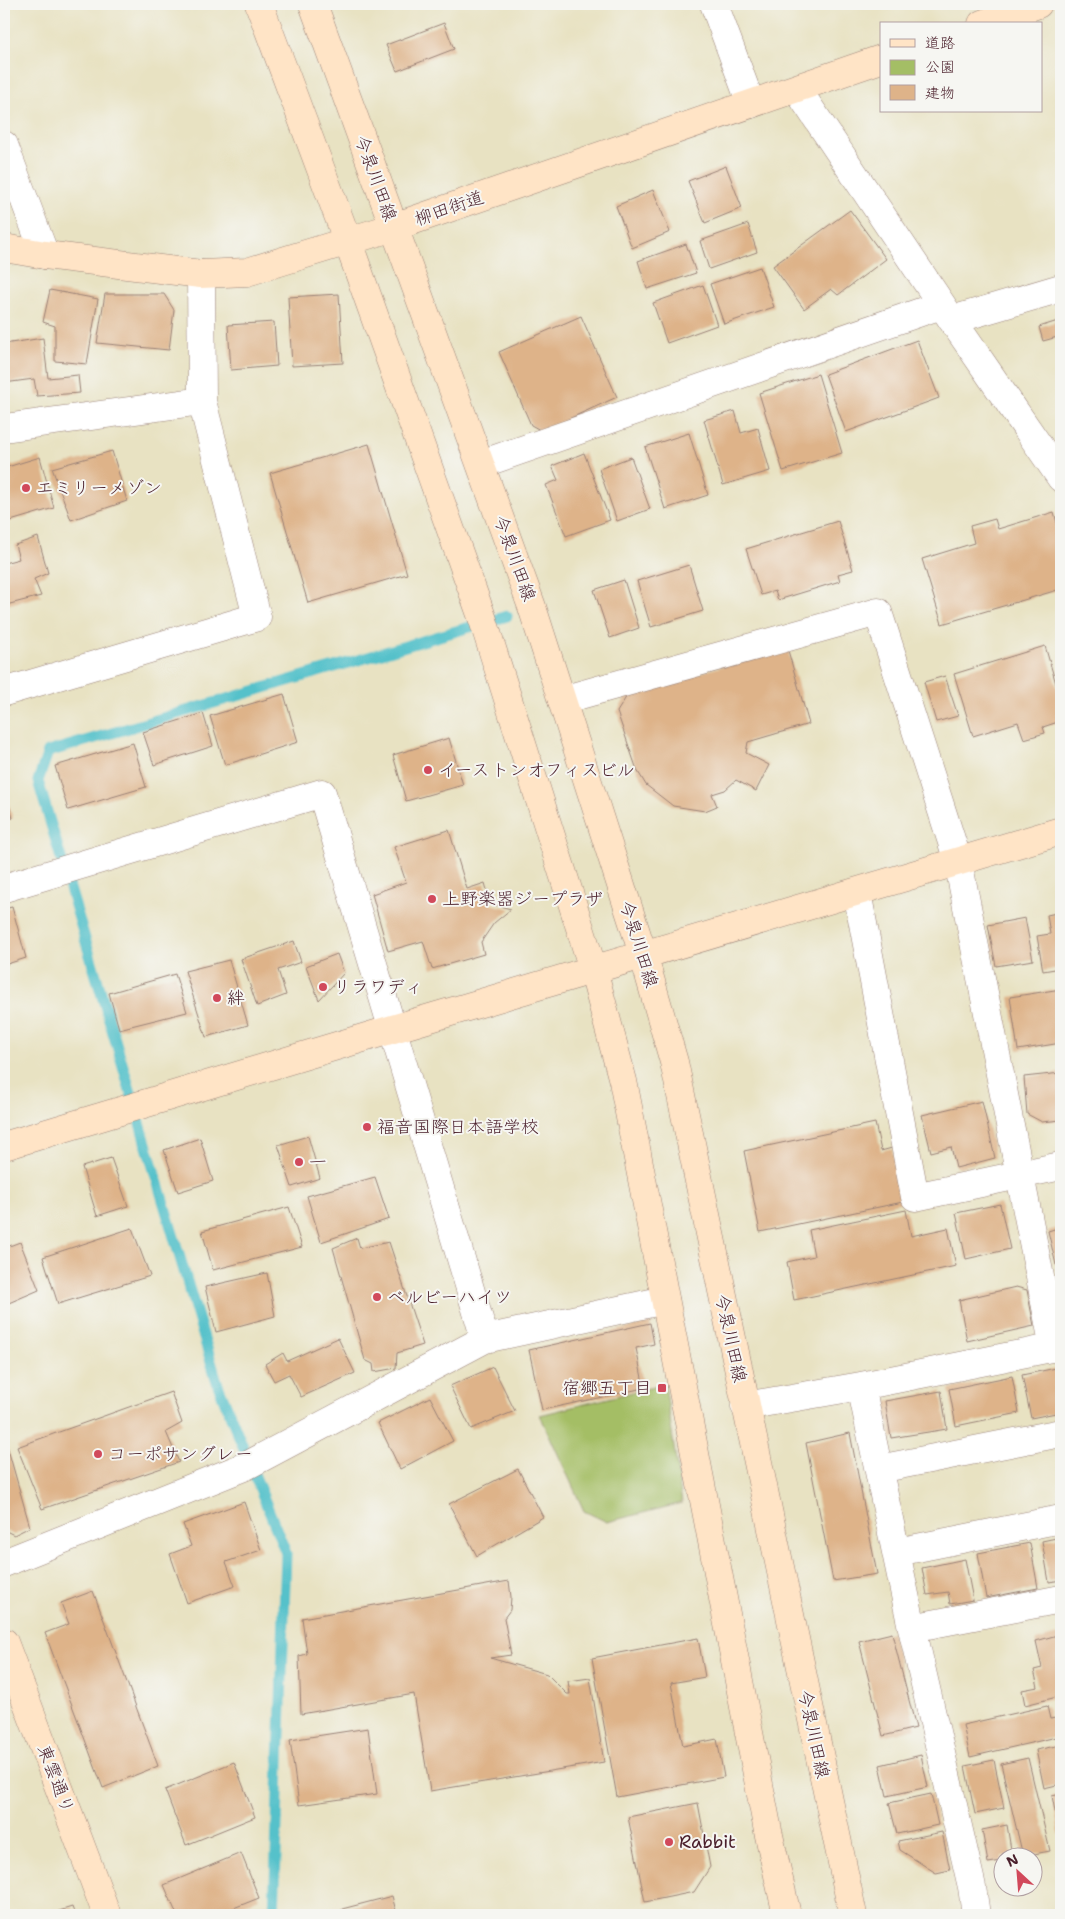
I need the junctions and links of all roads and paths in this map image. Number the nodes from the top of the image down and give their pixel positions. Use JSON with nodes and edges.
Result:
{"nodes":[{"id":1,"x":259,"y":4,"type":"edge"},
{"id":2,"x":313,"y":4,"type":"edge"},
{"id":3,"x":714,"y":4,"type":"edge"},
{"id":4,"x":1038,"y":4,"type":"edge"},
{"id":5,"x":988,"y":22,"type":"edge"},
{"id":6,"x":880,"y":60,"type":"edge"},
{"id":7,"x":797,"y":90,"type":"junction"},
{"id":8,"x":750,"y":104,"type":"junction"},
{"id":9,"x":4,"y":145,"type":"edge"},
{"id":10,"x":394,"y":227,"type":"junction"},
{"id":11,"x":348,"y":242,"type":"junction"},
{"id":12,"x":4,"y":248,"type":"edge"},
{"id":13,"x":45,"y":255,"type":"junction"},
{"id":14,"x":201,"y":274,"type":"junction"},
{"id":15,"x":1061,"y":288,"type":"edge"},
{"id":16,"x":947,"y":312,"type":"junction"},
{"id":17,"x":202,"y":401,"type":"junction"},
{"id":18,"x":4,"y":428,"type":"edge"},
{"id":19,"x":481,"y":464,"type":"junction"},
{"id":20,"x":1061,"y":478,"type":"edge"},
{"id":21,"x":4,"y":692,"type":"edge"},
{"id":22,"x":562,"y":700,"type":"junction"},
{"id":23,"x":1061,"y":831,"type":"edge"},
{"id":24,"x":958,"y":862,"type":"junction"},
{"id":25,"x":4,"y":888,"type":"edge"},
{"id":26,"x":857,"y":892,"type":"junction"},
{"id":27,"x":644,"y":954,"type":"junction"},
{"id":28,"x":592,"y":969,"type":"junction"},
{"id":29,"x":393,"y":1029,"type":"junction"},
{"id":30,"x":4,"y":1146,"type":"edge"},
{"id":31,"x":1061,"y":1166,"type":"edge"},
{"id":32,"x":1019,"y":1174,"type":"junction"},
{"id":33,"x":666,"y":1300,"type":"junction"},
{"id":34,"x":485,"y":1339,"type":"junction"},
{"id":35,"x":1058,"y":1347,"type":"edge"},
{"id":36,"x":861,"y":1386,"type":"junction"},
{"id":37,"x":745,"y":1406,"type":"junction"},
{"id":38,"x":1061,"y":1432,"type":"edge"},
{"id":39,"x":879,"y":1469,"type":"junction"},
{"id":40,"x":1061,"y":1519,"type":"edge"},
{"id":41,"x":897,"y":1552,"type":"junction"},
{"id":42,"x":4,"y":1563,"type":"edge"},
{"id":43,"x":1061,"y":1599,"type":"edge"},
{"id":44,"x":912,"y":1628,"type":"junction"},
{"id":45,"x":4,"y":1642,"type":"edge"},
{"id":46,"x":107,"y":1915,"type":"edge"},
{"id":47,"x":787,"y":1915,"type":"edge"},
{"id":48,"x":852,"y":1915,"type":"edge"},
{"id":49,"x":976,"y":1915,"type":"edge"}],
"edges":[{"from":1,"to":11,"type":"street"},
{"from":2,"to":10,"type":"street","name":"今泉川田線"},
{"from":3,"to":8,"type":"street"},
{"from":4,"to":5,"type":"street"},
{"from":6,"to":7,"type":"street","name":"柳田街道"},
{"from":7,"to":8,"type":"street","name":"柳田街道"},
{"from":7,"to":16,"type":"street"},
{"from":8,"to":10,"type":"street","name":"柳田街道"},
{"from":9,"to":13,"type":"street"},
{"from":10,"to":11,"type":"street","name":"柳田街道"},
{"from":10,"to":19,"type":"street","name":"今泉川田線"},
{"from":11,"to":14,"type":"street","name":"柳田街道"},
{"from":11,"to":28,"type":"street"},
{"from":12,"to":13,"type":"street","name":"柳田街道"},
{"from":13,"to":14,"type":"street","name":"柳田街道"},
{"from":14,"to":17,"type":"street"},
{"from":15,"to":16,"type":"street"},
{"from":16,"to":19,"type":"street"},
{"from":16,"to":20,"type":"street"},
{"from":17,"to":18,"type":"street"},
{"from":17,"to":21,"type":"street"},
{"from":19,"to":22,"type":"street","name":"今泉川田線"},
{"from":22,"to":24,"type":"street"},
{"from":22,"to":27,"type":"street","name":"今泉川田線"},
{"from":23,"to":24,"type":"street"},
{"from":24,"to":26,"type":"street"},
{"from":24,"to":32,"type":"street"},
{"from":25,"to":29,"type":"street"},
{"from":26,"to":27,"type":"street"},
{"from":26,"to":32,"type":"street"},
{"from":27,"to":28,"type":"street"},
{"from":27,"to":37,"type":"street","name":"今泉川田線"},
{"from":28,"to":29,"type":"street"},
{"from":28,"to":33,"type":"street"},
{"from":29,"to":30,"type":"street"},
{"from":29,"to":34,"type":"street"},
{"from":31,"to":32,"type":"street"},
{"from":32,"to":35,"type":"street"},
{"from":33,"to":34,"type":"street"},
{"from":33,"to":47,"type":"street"},
{"from":34,"to":42,"type":"street"},
{"from":35,"to":36,"type":"street"},
{"from":36,"to":37,"type":"street"},
{"from":36,"to":39,"type":"street"},
{"from":37,"to":48,"type":"street","name":"今泉川田線"},
{"from":38,"to":39,"type":"street"},
{"from":39,"to":41,"type":"street"},
{"from":40,"to":41,"type":"street"},
{"from":41,"to":44,"type":"street"},
{"from":43,"to":44,"type":"street"},
{"from":44,"to":49,"type":"street"},
{"from":45,"to":46,"type":"street","name":"東雲通り"}]}
